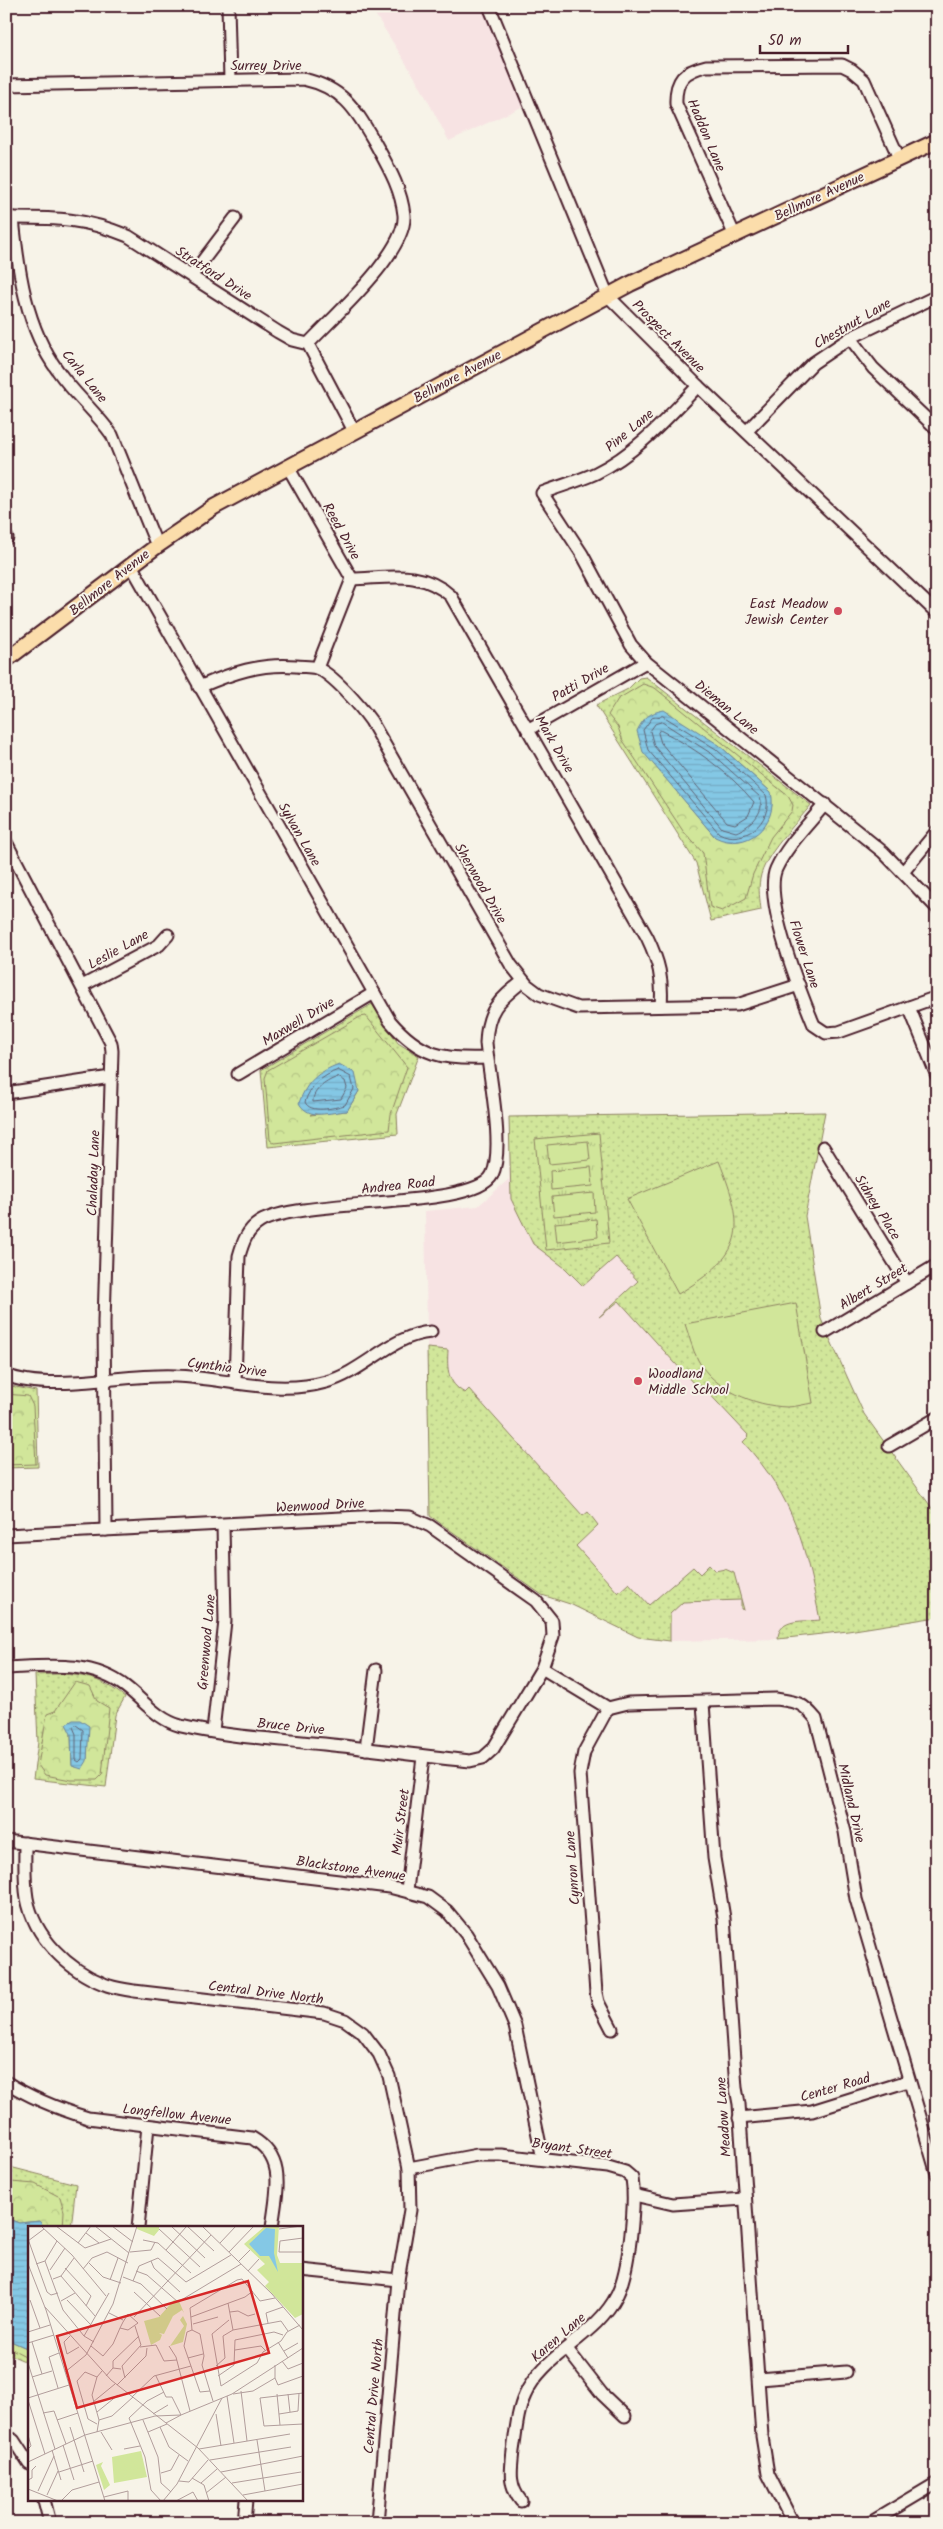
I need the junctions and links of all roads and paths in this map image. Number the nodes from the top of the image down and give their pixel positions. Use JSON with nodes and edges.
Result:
{"nodes":[{"id":1,"x":228,"y":6,"type":"edge"},
{"id":2,"x":489,"y":6,"type":"edge"},
{"id":3,"x":230,"y":80,"type":"junction"},
{"id":4,"x":6,"y":85,"type":"edge"},
{"id":5,"x":937,"y":141,"type":"edge"},
{"id":6,"x":899,"y":158,"type":"junction"},
{"id":7,"x":10,"y":218,"type":"edge"},
{"id":8,"x":235,"y":218,"type":"dead end"},
{"id":9,"x":735,"y":236,"type":"junction"},
{"id":10,"x":192,"y":275,"type":"junction"},
{"id":11,"x":608,"y":296,"type":"junction"},
{"id":12,"x":937,"y":296,"type":"edge"},
{"id":13,"x":850,"y":338,"type":"junction"},
{"id":14,"x":308,"y":344,"type":"junction"},
{"id":15,"x":698,"y":386,"type":"junction"},
{"id":16,"x":937,"y":428,"type":"edge"},
{"id":17,"x":354,"y":431,"type":"junction"},
{"id":18,"x":747,"y":431,"type":"junction"},
{"id":19,"x":288,"y":467,"type":"junction"},
{"id":20,"x":542,"y":493,"type":"joint"},
{"id":21,"x":157,"y":546,"type":"junction"},
{"id":22,"x":131,"y":565,"type":"junction"},
{"id":23,"x":352,"y":579,"type":"junction"},
{"id":24,"x":937,"y":612,"type":"edge"},
{"id":25,"x":6,"y":660,"type":"edge"},
{"id":26,"x":646,"y":662,"type":"junction"},
{"id":27,"x":317,"y":668,"type":"junction"},
{"id":28,"x":200,"y":687,"type":"junction"},
{"id":29,"x":529,"y":729,"type":"junction"},
{"id":30,"x":825,"y":804,"type":"junction"},
{"id":31,"x":937,"y":831,"type":"edge"},
{"id":32,"x":6,"y":842,"type":"edge"},
{"id":33,"x":904,"y":871,"type":"junction"},
{"id":34,"x":937,"y":908,"type":"edge"},
{"id":35,"x":168,"y":935,"type":"dead end"},
{"id":36,"x":523,"y":981,"type":"junction"},
{"id":37,"x":799,"y":985,"type":"junction"},
{"id":38,"x":82,"y":986,"type":"junction"},
{"id":39,"x":374,"y":993,"type":"junction"},
{"id":40,"x":937,"y":997,"type":"edge"},
{"id":41,"x":661,"y":1006,"type":"junction"},
{"id":42,"x":909,"y":1007,"type":"junction"},
{"id":43,"x":487,"y":1058,"type":"junction"},
{"id":44,"x":238,"y":1074,"type":"dead end"},
{"id":45,"x":937,"y":1076,"type":"edge"},
{"id":46,"x":111,"y":1077,"type":"junction"},
{"id":47,"x":6,"y":1093,"type":"edge"},
{"id":48,"x":823,"y":1147,"type":"dead end"},
{"id":49,"x":937,"y":1265,"type":"edge"},
{"id":50,"x":908,"y":1283,"type":"junction"},
{"id":51,"x":431,"y":1332,"type":"dead end"},
{"id":52,"x":826,"y":1332,"type":"dead end"},
{"id":53,"x":6,"y":1375,"type":"edge"},
{"id":54,"x":104,"y":1379,"type":"junction"},
{"id":55,"x":235,"y":1383,"type":"junction"},
{"id":56,"x":937,"y":1418,"type":"edge"},
{"id":57,"x":889,"y":1446,"type":"dead end"},
{"id":58,"x":223,"y":1525,"type":"junction"},
{"id":59,"x":106,"y":1530,"type":"junction"},
{"id":60,"x":6,"y":1535,"type":"edge"},
{"id":61,"x":6,"y":1668,"type":"edge"},
{"id":62,"x":542,"y":1668,"type":"junction"},
{"id":63,"x":376,"y":1670,"type":"dead end"},
{"id":64,"x":703,"y":1703,"type":"junction"},
{"id":65,"x":608,"y":1708,"type":"junction"},
{"id":66,"x":212,"y":1730,"type":"junction"},
{"id":67,"x":366,"y":1749,"type":"junction"},
{"id":68,"x":423,"y":1757,"type":"junction"},
{"id":69,"x":6,"y":1841,"type":"edge"},
{"id":70,"x":25,"y":1844,"type":"junction"},
{"id":71,"x":407,"y":1890,"type":"junction"},
{"id":72,"x":612,"y":2029,"type":"dead end"},
{"id":73,"x":908,"y":2081,"type":"junction"},
{"id":74,"x":6,"y":2082,"type":"edge"},
{"id":75,"x":739,"y":2118,"type":"junction"},
{"id":76,"x":148,"y":2126,"type":"junction"},
{"id":77,"x":543,"y":2159,"type":"junction"},
{"id":78,"x":409,"y":2168,"type":"junction"},
{"id":79,"x":937,"y":2174,"type":"edge"},
{"id":80,"x":634,"y":2195,"type":"junction"},
{"id":81,"x":744,"y":2199,"type":"junction"},
{"id":82,"x":138,"y":2226,"type":"edge"},
{"id":83,"x":272,"y":2226,"type":"edge"},
{"id":84,"x":302,"y":2270,"type":"edge"},
{"id":85,"x":398,"y":2280,"type":"junction"},
{"id":86,"x":567,"y":2349,"type":"junction"},
{"id":87,"x":846,"y":2372,"type":"dead end"},
{"id":88,"x":759,"y":2379,"type":"junction"},
{"id":89,"x":624,"y":2416,"type":"dead end"},
{"id":90,"x":6,"y":2434,"type":"edge"},
{"id":91,"x":28,"y":2463,"type":"edge"},
{"id":92,"x":937,"y":2483,"type":"edge"},
{"id":93,"x":521,"y":2501,"type":"dead end"},
{"id":94,"x":45,"y":2502,"type":"edge"},
{"id":95,"x":246,"y":2502,"type":"edge"},
{"id":96,"x":50,"y":2523,"type":"edge"},
{"id":97,"x":244,"y":2523,"type":"edge"},
{"id":98,"x":377,"y":2523,"type":"edge"},
{"id":99,"x":793,"y":2523,"type":"edge"},
{"id":100,"x":870,"y":2523,"type":"edge"}],
"edges":[{"from":1,"to":3,"type":"street"},
{"from":2,"to":11,"type":"street","name":"Prospect Avenue"},
{"from":3,"to":4,"type":"street","name":"Surrey Drive"},
{"from":3,"to":14,"type":"street","name":"Surrey Drive"},
{"from":5,"to":6,"type":"main road","name":"Bellmore Avenue"},
{"from":6,"to":9,"type":"main road","name":"Bellmore Avenue"},
{"from":6,"to":9,"type":"street","name":"Haddon Lane"},
{"from":7,"to":10,"type":"street","name":"Stratford Drive"},
{"from":7,"to":21,"type":"street","name":"Carla Lane"},
{"from":8,"to":10,"type":"street"},
{"from":9,"to":11,"type":"main road","name":"Bellmore Avenue"},
{"from":10,"to":14,"type":"street","name":"Stratford Drive"},
{"from":11,"to":15,"type":"street","name":"Prospect Avenue"},
{"from":11,"to":17,"type":"main road","name":"Bellmore Avenue"},
{"from":12,"to":13,"type":"street","name":"Chestnut Lane"},
{"from":13,"to":16,"type":"street"},
{"from":13,"to":18,"type":"street","name":"Chestnut Lane"},
{"from":14,"to":17,"type":"street"},
{"from":15,"to":18,"type":"street","name":"Prospect Avenue"},
{"from":15,"to":20,"type":"street","name":"Pine Lane"},
{"from":17,"to":19,"type":"main road","name":"Bellmore Avenue"},
{"from":18,"to":24,"type":"street","name":"Prospect Avenue"},
{"from":19,"to":21,"type":"main road","name":"Bellmore Avenue"},
{"from":19,"to":23,"type":"street","name":"Reed Drive"},
{"from":20,"to":26,"type":"street","name":"Dieman Lane"},
{"from":21,"to":22,"type":"main road","name":"Bellmore Avenue"},
{"from":22,"to":25,"type":"main road","name":"Bellmore Avenue"},
{"from":22,"to":28,"type":"street","name":"Sylvan Lane"},
{"from":23,"to":27,"type":"street","name":"Reed Drive"},
{"from":23,"to":29,"type":"street","name":"Mark Drive"},
{"from":26,"to":29,"type":"street","name":"Patti Drive"},
{"from":26,"to":30,"type":"street","name":"Dieman Lane"},
{"from":27,"to":28,"type":"street"},
{"from":27,"to":36,"type":"street","name":"Sherwood Drive"},
{"from":28,"to":39,"type":"street","name":"Sylvan Lane"},
{"from":29,"to":41,"type":"street","name":"Mark Drive"},
{"from":30,"to":33,"type":"street","name":"Dieman Lane"},
{"from":30,"to":37,"type":"street","name":"Flower Lane"},
{"from":31,"to":33,"type":"street"},
{"from":32,"to":38,"type":"street","name":"Chaladay Lane"},
{"from":33,"to":34,"type":"street","name":"Dieman Lane"},
{"from":35,"to":38,"type":"street","name":"Leslie Lane"},
{"from":36,"to":41,"type":"street","name":"Sherwood Drive"},
{"from":36,"to":43,"type":"street","name":"Andrea Road"},
{"from":37,"to":41,"type":"street","name":"Sherwood Drive"},
{"from":37,"to":42,"type":"street","name":"Flower Lane"},
{"from":38,"to":46,"type":"street","name":"Chaladay Lane"},
{"from":39,"to":43,"type":"street","name":"Sylvan Lane"},
{"from":39,"to":44,"type":"street","name":"Maxwell Drive"},
{"from":40,"to":42,"type":"street"},
{"from":42,"to":45,"type":"street"},
{"from":43,"to":55,"type":"street","name":"Andrea Road"},
{"from":46,"to":47,"type":"street"},
{"from":46,"to":54,"type":"street","name":"Chaladay Lane"},
{"from":48,"to":50,"type":"street","name":"Sidney Place"},
{"from":49,"to":50,"type":"street","name":"Albert Street"},
{"from":50,"to":52,"type":"street","name":"Albert Street"},
{"from":51,"to":55,"type":"street","name":"Cynthia Drive"},
{"from":53,"to":54,"type":"street","name":"Cynthia Drive"},
{"from":54,"to":55,"type":"street","name":"Cynthia Drive"},
{"from":54,"to":59,"type":"street","name":"Chaladay Lane"},
{"from":56,"to":57,"type":"street"},
{"from":58,"to":59,"type":"street","name":"Wenwood Drive"},
{"from":58,"to":62,"type":"street","name":"Wenwood Drive"},
{"from":58,"to":66,"type":"street","name":"Greenwood Lane"},
{"from":59,"to":60,"type":"street","name":"Wenwood Drive"},
{"from":61,"to":66,"type":"street","name":"Bruce Drive"},
{"from":62,"to":65,"type":"street"},
{"from":62,"to":68,"type":"street","name":"Bruce Drive"},
{"from":63,"to":67,"type":"street"},
{"from":64,"to":65,"type":"street","name":"Midland Drive"},
{"from":64,"to":73,"type":"street","name":"Midland Drive"},
{"from":64,"to":75,"type":"street","name":"Meadow Lane"},
{"from":65,"to":72,"type":"street","name":"Cynron Lane"},
{"from":66,"to":67,"type":"street","name":"Bruce Drive"},
{"from":67,"to":68,"type":"street","name":"Bruce Drive"},
{"from":68,"to":71,"type":"street","name":"Muir Street"},
{"from":69,"to":70,"type":"street","name":"Blackstone Avenue"},
{"from":70,"to":71,"type":"street","name":"Blackstone Avenue"},
{"from":70,"to":78,"type":"street","name":"Central Drive North"},
{"from":71,"to":77,"type":"street","name":"Blackstone Avenue"},
{"from":73,"to":75,"type":"street","name":"Center Road"},
{"from":73,"to":79,"type":"street","name":"Midland Drive"},
{"from":74,"to":76,"type":"street","name":"Longfellow Avenue"},
{"from":75,"to":81,"type":"street","name":"Meadow Lane"},
{"from":76,"to":82,"type":"street"},
{"from":76,"to":83,"type":"street","name":"Longfellow Avenue"},
{"from":77,"to":78,"type":"street","name":"Bryant Street"},
{"from":77,"to":80,"type":"street","name":"Bryant Street"},
{"from":78,"to":85,"type":"street","name":"Central Drive North"},
{"from":80,"to":81,"type":"street"},
{"from":80,"to":86,"type":"street","name":"Karen Lane"},
{"from":81,"to":88,"type":"street","name":"Meadow Lane"},
{"from":84,"to":85,"type":"street"},
{"from":85,"to":98,"type":"street","name":"Central Drive North"},
{"from":86,"to":89,"type":"street"},
{"from":86,"to":93,"type":"street","name":"Karen Lane"},
{"from":87,"to":88,"type":"street"},
{"from":88,"to":99,"type":"street","name":"Meadow Lane"},
{"from":90,"to":91,"type":"street"},
{"from":92,"to":100,"type":"street"},
{"from":94,"to":96,"type":"street"},
{"from":95,"to":97,"type":"street"}]}
